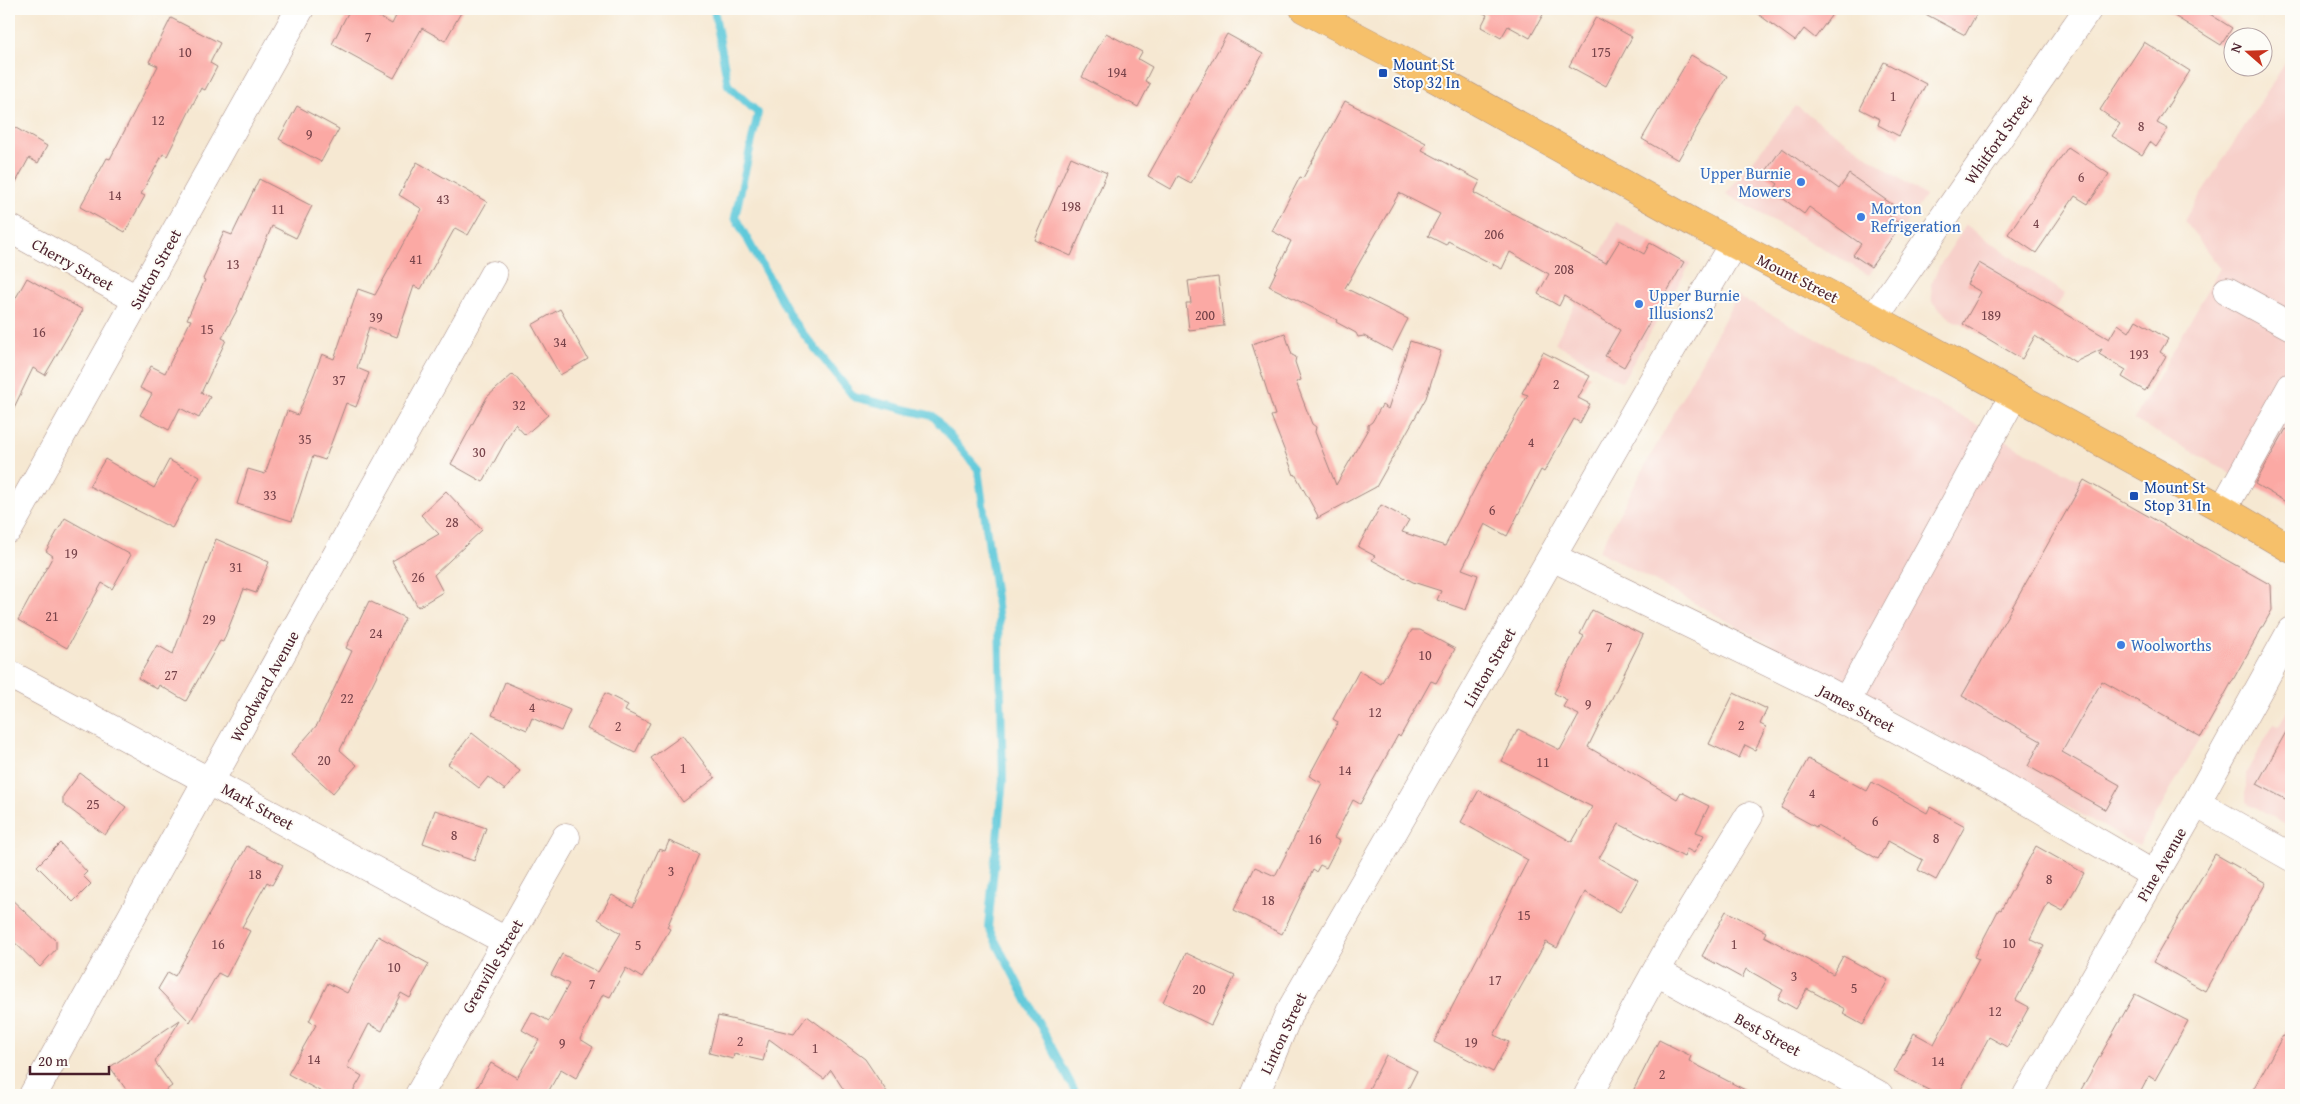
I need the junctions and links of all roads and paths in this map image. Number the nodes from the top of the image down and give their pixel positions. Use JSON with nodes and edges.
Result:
{"nodes":[{"id":1,"x":300,"y":9,"type":"edge"},
{"id":2,"x":1304,"y":9,"type":"edge"},
{"id":3,"x":2088,"y":9,"type":"edge"},
{"id":4,"x":9,"y":228,"type":"edge"},
{"id":5,"x":1733,"y":244,"type":"junction"},
{"id":6,"x":493,"y":275,"type":"dead end"},
{"id":7,"x":2227,"y":291,"type":"dead end"},
{"id":8,"x":138,"y":300,"type":"junction"},
{"id":9,"x":1874,"y":318,"type":"junction"},
{"id":10,"x":2291,"y":326,"type":"edge"},
{"id":11,"x":2291,"y":387,"type":"edge"},
{"id":12,"x":2014,"y":395,"type":"junction"},
{"id":13,"x":2222,"y":509,"type":"junction"},
{"id":14,"x":9,"y":529,"type":"edge"},
{"id":15,"x":2291,"y":549,"type":"edge"},
{"id":16,"x":1552,"y":557,"type":"junction"},
{"id":17,"x":2291,"y":631,"type":"edge"},
{"id":18,"x":9,"y":674,"type":"edge"},
{"id":19,"x":1846,"y":702,"type":"junction"},
{"id":20,"x":210,"y":780,"type":"junction"},
{"id":21,"x":2196,"y":803,"type":"junction"},
{"id":22,"x":1749,"y":816,"type":"dead end"},
{"id":23,"x":566,"y":838,"type":"dead end"},
{"id":24,"x":2291,"y":857,"type":"edge"},
{"id":25,"x":2154,"y":875,"type":"junction"},
{"id":26,"x":506,"y":941,"type":"junction"},
{"id":27,"x":1656,"y":972,"type":"junction"},
{"id":28,"x":33,"y":1095,"type":"edge"},
{"id":29,"x":418,"y":1095,"type":"edge"},
{"id":30,"x":1256,"y":1095,"type":"edge"},
{"id":31,"x":1588,"y":1095,"type":"edge"},
{"id":32,"x":1879,"y":1095,"type":"edge"},
{"id":33,"x":2027,"y":1095,"type":"edge"}],
"edges":[{"from":1,"to":8,"type":"street","name":"Sutton Street"},
{"from":2,"to":5,"type":"highway","name":"Mount Street"},
{"from":3,"to":9,"type":"street","name":"Whitford Street"},
{"from":4,"to":8,"type":"street","name":"Cherry Street"},
{"from":5,"to":9,"type":"highway","name":"Mount Street"},
{"from":5,"to":16,"type":"street","name":"Linton Street"},
{"from":6,"to":20,"type":"street","name":"Woodward Avenue"},
{"from":7,"to":10,"type":"street"},
{"from":8,"to":14,"type":"street","name":"Sutton Street"},
{"from":9,"to":12,"type":"highway","name":"Mount Street"},
{"from":11,"to":13,"type":"street"},
{"from":12,"to":13,"type":"highway","name":"Mount Street"},
{"from":12,"to":19,"type":"street"},
{"from":13,"to":15,"type":"highway","name":"Mount Street"},
{"from":16,"to":19,"type":"street","name":"James Street"},
{"from":16,"to":30,"type":"street","name":"Linton Street"},
{"from":17,"to":21,"type":"street","name":"Pine Avenue"},
{"from":18,"to":20,"type":"street","name":"Mark Street"},
{"from":19,"to":25,"type":"street","name":"James Street"},
{"from":20,"to":26,"type":"street","name":"Mark Street"},
{"from":20,"to":28,"type":"street","name":"Woodward Avenue"},
{"from":21,"to":24,"type":"street"},
{"from":21,"to":25,"type":"street","name":"Pine Avenue"},
{"from":22,"to":27,"type":"street"},
{"from":23,"to":26,"type":"street","name":"Grenville Street"},
{"from":25,"to":33,"type":"street","name":"Pine Avenue"},
{"from":26,"to":29,"type":"street","name":"Grenville Street"},
{"from":27,"to":31,"type":"street"},
{"from":27,"to":32,"type":"street","name":"Best Street"}]}
